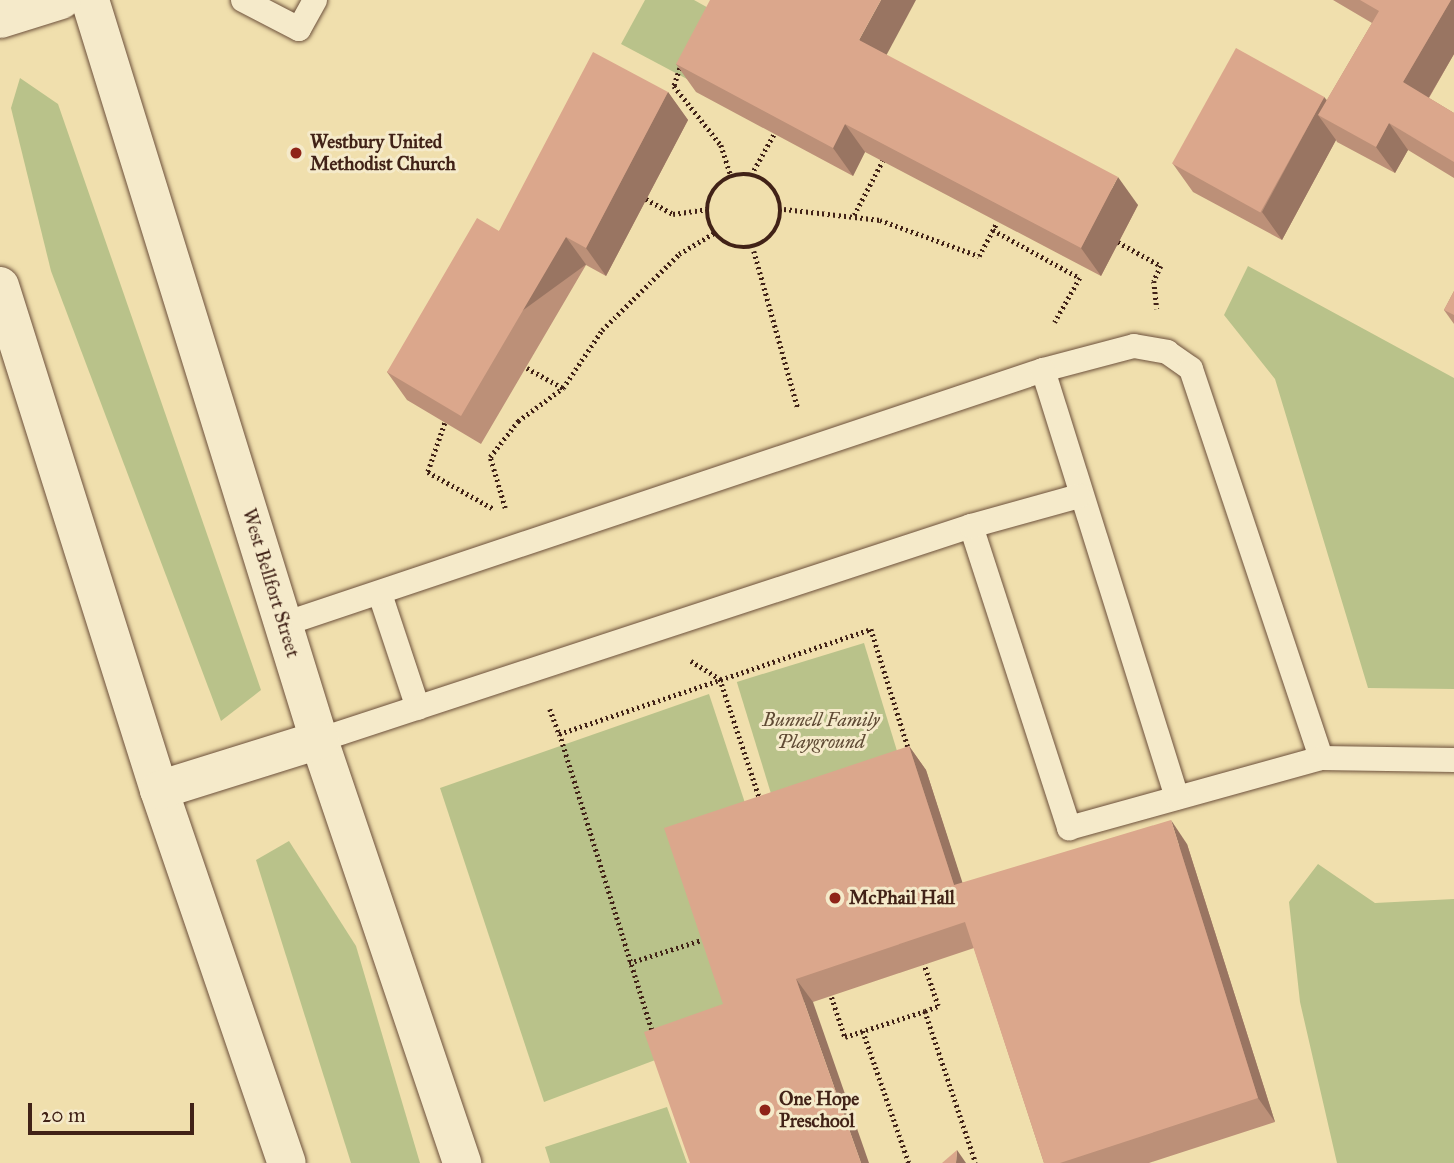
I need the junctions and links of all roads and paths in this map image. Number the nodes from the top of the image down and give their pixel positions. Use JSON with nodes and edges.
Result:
{"nodes":[{"id":1,"x":61,"y":0,"type":"edge"},
{"id":2,"x":90,"y":0,"type":"edge"},
{"id":3,"x":243,"y":0,"type":"edge"},
{"id":4,"x":315,"y":0,"type":"edge"},
{"id":5,"x":0,"y":19,"type":"edge"},
{"id":6,"x":680,"y":68,"type":"edge"},
{"id":7,"x":774,"y":134,"type":"edge"},
{"id":8,"x":889,"y":148,"type":"edge"},
{"id":9,"x":751,"y":175,"type":"junction"},
{"id":10,"x":732,"y":176,"type":"junction"},
{"id":11,"x":646,"y":199,"type":"dead end"},
{"id":12,"x":707,"y":209,"type":"junction"},
{"id":13,"x":784,"y":209,"type":"junction"},
{"id":14,"x":854,"y":215,"type":"junction"},
{"id":15,"x":997,"y":222,"type":"edge"},
{"id":16,"x":993,"y":230,"type":"junction"},
{"id":17,"x":714,"y":233,"type":"junction"},
{"id":18,"x":1118,"y":242,"type":"dead end"},
{"id":19,"x":754,"y":251,"type":"junction"},
{"id":20,"x":0,"y":286,"type":"edge"},
{"id":21,"x":1162,"y":351,"type":"junction"},
{"id":22,"x":527,"y":368,"type":"dead end"},
{"id":23,"x":1034,"y":373,"type":"junction"},
{"id":24,"x":563,"y":388,"type":"junction"},
{"id":25,"x":445,"y":424,"type":"edge"},
{"id":26,"x":809,"y":450,"type":"junction"},
{"id":27,"x":1079,"y":496,"type":"junction"},
{"id":28,"x":971,"y":526,"type":"junction"},
{"id":29,"x":380,"y":594,"type":"junction"},
{"id":30,"x":284,"y":624,"type":"junction"},
{"id":31,"x":709,"y":672,"type":"dead end"},
{"id":32,"x":720,"y":679,"type":"junction"},
{"id":33,"x":418,"y":708,"type":"junction"},
{"id":34,"x":319,"y":740,"type":"junction"},
{"id":35,"x":911,"y":758,"type":"edge"},
{"id":36,"x":1321,"y":758,"type":"junction"},
{"id":37,"x":1454,"y":760,"type":"edge"},
{"id":38,"x":159,"y":790,"type":"junction"},
{"id":39,"x":1177,"y":798,"type":"junction"},
{"id":40,"x":763,"y":809,"type":"edge"},
{"id":41,"x":710,"y":938,"type":"edge"},
{"id":42,"x":933,"y":953,"type":"edge"},
{"id":43,"x":921,"y":956,"type":"junction"},
{"id":44,"x":909,"y":960,"type":"edge"},
{"id":45,"x":629,"y":963,"type":"junction"},
{"id":46,"x":837,"y":983,"type":"edge"},
{"id":47,"x":828,"y":986,"type":"junction"},
{"id":48,"x":818,"y":990,"type":"edge"},
{"id":49,"x":925,"y":1010,"type":"junction"},
{"id":50,"x":863,"y":1031,"type":"junction"},
{"id":51,"x":658,"y":1051,"type":"edge"},
{"id":52,"x":287,"y":1163,"type":"edge"},
{"id":53,"x":462,"y":1163,"type":"edge"},
{"id":54,"x":909,"y":1163,"type":"edge"},
{"id":55,"x":976,"y":1163,"type":"edge"}],
"edges":[{"from":1,"to":5,"type":"main road"},
{"from":2,"to":30,"type":"main road","name":"West Bellfort Street"},
{"from":3,"to":4,"type":"lane"},
{"from":6,"to":10,"type":"path"},
{"from":7,"to":9,"type":"path"},
{"from":8,"to":14,"type":"path"},
{"from":9,"to":10,"type":"path"},
{"from":9,"to":13,"type":"path"},
{"from":10,"to":12,"type":"path"},
{"from":11,"to":12,"type":"path"},
{"from":12,"to":17,"type":"path"},
{"from":13,"to":14,"type":"path"},
{"from":13,"to":19,"type":"path"},
{"from":14,"to":16,"type":"path"},
{"from":15,"to":16,"type":"path"},
{"from":16,"to":23,"type":"path"},
{"from":17,"to":19,"type":"path"},
{"from":17,"to":24,"type":"path"},
{"from":18,"to":21,"type":"path"},
{"from":19,"to":26,"type":"path"},
{"from":20,"to":38,"type":"main road"},
{"from":21,"to":23,"type":"lane"},
{"from":21,"to":36,"type":"lane"},
{"from":22,"to":24,"type":"path"},
{"from":23,"to":26,"type":"lane"},
{"from":23,"to":27,"type":"lane"},
{"from":24,"to":25,"type":"path"},
{"from":26,"to":29,"type":"lane"},
{"from":27,"to":28,"type":"lane"},
{"from":27,"to":39,"type":"lane"},
{"from":28,"to":33,"type":"lane"},
{"from":28,"to":39,"type":"lane"},
{"from":29,"to":30,"type":"lane"},
{"from":29,"to":33,"type":"lane"},
{"from":30,"to":34,"type":"main road","name":"West Bellfort Street"},
{"from":31,"to":32,"type":"path"},
{"from":32,"to":35,"type":"path"},
{"from":32,"to":40,"type":"path"},
{"from":32,"to":45,"type":"path"},
{"from":33,"to":34,"type":"lane"},
{"from":34,"to":38,"type":"main road"},
{"from":34,"to":53,"type":"main road","name":"West Bellfort Street"},
{"from":36,"to":37,"type":"lane"},
{"from":36,"to":39,"type":"lane"},
{"from":38,"to":52,"type":"main road"},
{"from":41,"to":45,"type":"path"},
{"from":42,"to":43,"type":"path"},
{"from":43,"to":44,"type":"path"},
{"from":43,"to":49,"type":"path"},
{"from":45,"to":51,"type":"path"},
{"from":46,"to":47,"type":"path"},
{"from":47,"to":48,"type":"path"},
{"from":47,"to":50,"type":"path"},
{"from":49,"to":50,"type":"path"},
{"from":49,"to":55,"type":"path"},
{"from":50,"to":54,"type":"path"}]}
